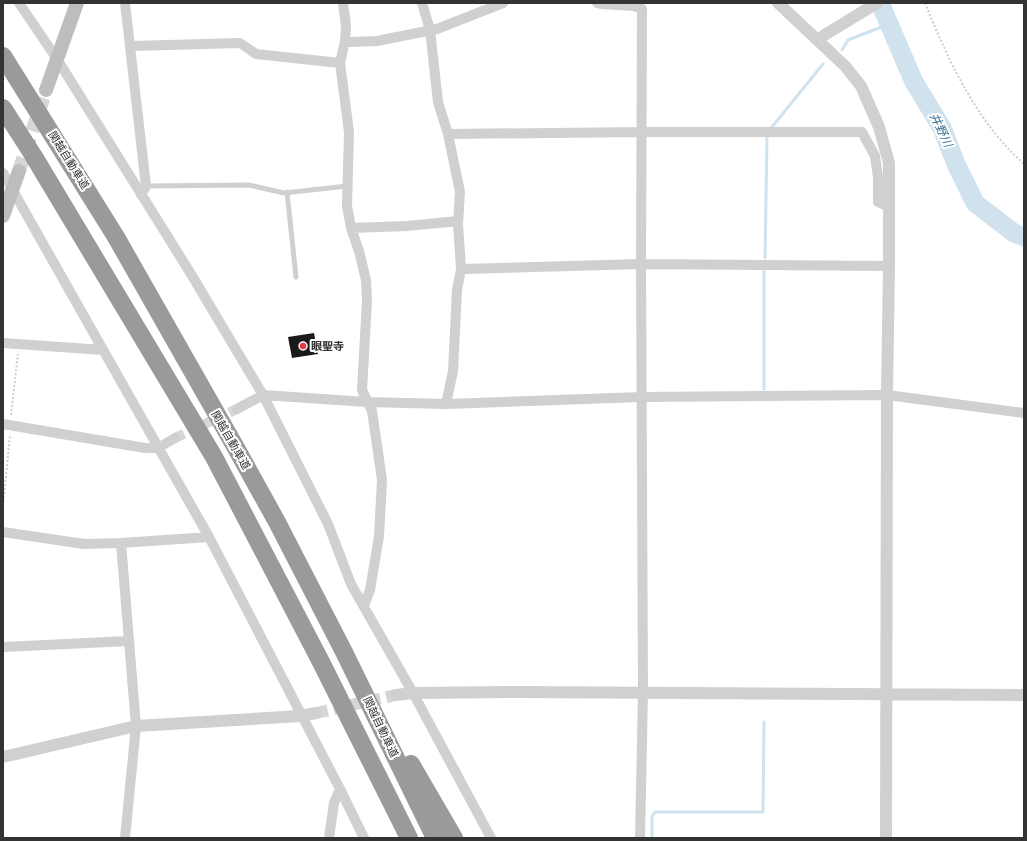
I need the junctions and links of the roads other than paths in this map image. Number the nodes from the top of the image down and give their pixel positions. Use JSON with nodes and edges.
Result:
{"nodes":[{"id":1,"x":19,"y":3,"type":"edge"},
{"id":2,"x":77,"y":3,"type":"edge"},
{"id":3,"x":125,"y":3,"type":"edge"},
{"id":4,"x":343,"y":3,"type":"edge"},
{"id":5,"x":422,"y":3,"type":"edge"},
{"id":6,"x":504,"y":3,"type":"edge"},
{"id":7,"x":598,"y":3,"type":"edge"},
{"id":8,"x":778,"y":3,"type":"edge"},
{"id":9,"x":877,"y":3,"type":"edge"},
{"id":10,"x":430,"y":30,"type":"junction"},
{"id":11,"x":818,"y":39,"type":"junction"},
{"id":12,"x":345,"y":41,"type":"junction"},
{"id":13,"x":131,"y":46,"type":"junction"},
{"id":14,"x":3,"y":56,"type":"edge"},
{"id":15,"x":57,"y":59,"type":"junction"},
{"id":16,"x":340,"y":63,"type":"junction"},
{"id":17,"x":46,"y":90,"type":"tunnel mouth"},
{"id":18,"x":3,"y":108,"type":"edge"},
{"id":19,"x":642,"y":132,"type":"junction"},
{"id":20,"x":448,"y":134,"type":"junction"},
{"id":21,"x":19,"y":171,"type":"tunnel mouth"},
{"id":22,"x":3,"y":173,"type":"edge"},
{"id":23,"x":146,"y":186,"type":"junction"},
{"id":24,"x":347,"y":186,"type":"junction"},
{"id":25,"x":13,"y":188,"type":"junction"},
{"id":26,"x":287,"y":192,"type":"junction"},
{"id":27,"x":141,"y":195,"type":"junction"},
{"id":28,"x":889,"y":207,"type":"junction"},
{"id":29,"x":3,"y":216,"type":"edge"},
{"id":30,"x":458,"y":222,"type":"junction"},
{"id":31,"x":351,"y":228,"type":"junction"},
{"id":32,"x":641,"y":264,"type":"junction"},
{"id":33,"x":890,"y":266,"type":"junction"},
{"id":34,"x":461,"y":269,"type":"junction"},
{"id":35,"x":296,"y":277,"type":"dead end"},
{"id":36,"x":3,"y":343,"type":"edge"},
{"id":37,"x":103,"y":350,"type":"junction"},
{"id":38,"x":887,"y":395,"type":"junction"},
{"id":39,"x":263,"y":396,"type":"junction"},
{"id":40,"x":641,"y":397,"type":"junction"},
{"id":41,"x":367,"y":402,"type":"junction"},
{"id":42,"x":446,"y":404,"type":"junction"},
{"id":43,"x":237,"y":409,"type":"tunnel mouth"},
{"id":44,"x":1024,"y":412,"type":"edge"},
{"id":45,"x":3,"y":424,"type":"edge"},
{"id":46,"x":175,"y":438,"type":"tunnel mouth"},
{"id":47,"x":158,"y":448,"type":"junction"},
{"id":48,"x":3,"y":532,"type":"edge"},
{"id":49,"x":209,"y":537,"type":"junction"},
{"id":50,"x":121,"y":543,"type":"junction"},
{"id":51,"x":364,"y":606,"type":"junction"},
{"id":52,"x":129,"y":641,"type":"junction"},
{"id":53,"x":3,"y":647,"type":"edge"},
{"id":54,"x":344,"y":652,"type":"junction"},
{"id":55,"x":412,"y":693,"type":"junction"},
{"id":56,"x":643,"y":693,"type":"junction"},
{"id":57,"x":887,"y":694,"type":"junction"},
{"id":58,"x":396,"y":695,"type":"tunnel mouth"},
{"id":59,"x":1024,"y":695,"type":"edge"},
{"id":60,"x":316,"y":713,"type":"tunnel mouth"},
{"id":61,"x":301,"y":716,"type":"junction"},
{"id":62,"x":136,"y":726,"type":"junction"},
{"id":63,"x":3,"y":757,"type":"edge"},
{"id":64,"x":382,"y":784,"type":"junction"},
{"id":65,"x":340,"y":789,"type":"junction"},
{"id":66,"x":125,"y":838,"type":"edge"},
{"id":67,"x":328,"y":838,"type":"edge"},
{"id":68,"x":364,"y":838,"type":"edge"},
{"id":69,"x":404,"y":838,"type":"edge"},
{"id":70,"x":408,"y":838,"type":"edge"},
{"id":71,"x":435,"y":838,"type":"edge"},
{"id":72,"x":454,"y":838,"type":"edge"},
{"id":73,"x":491,"y":838,"type":"edge"},
{"id":74,"x":640,"y":838,"type":"edge"},
{"id":75,"x":886,"y":838,"type":"edge"}],
"edges":[{"from":1,"to":15,"type":"street"},
{"from":2,"to":15,"type":"main road"},
{"from":3,"to":13,"type":"street"},
{"from":4,"to":12,"type":"street"},
{"from":5,"to":10,"type":"street"},
{"from":6,"to":10,"type":"street"},
{"from":7,"to":19,"type":"street"},
{"from":8,"to":11,"type":"street"},
{"from":9,"to":11,"type":"street"},
{"from":10,"to":12,"type":"street"},
{"from":10,"to":20,"type":"street"},
{"from":11,"to":28,"type":"street"},
{"from":12,"to":16,"type":"street"},
{"from":13,"to":16,"type":"street"},
{"from":13,"to":23,"type":"street"},
{"from":14,"to":54,"type":"highway","name":"関越自動車道"},
{"from":15,"to":17,"type":"main road"},
{"from":15,"to":27,"type":"street"},
{"from":16,"to":24,"type":"street"},
{"from":18,"to":64,"type":"highway"},
{"from":19,"to":20,"type":"street"},
{"from":19,"to":28,"type":"street"},
{"from":19,"to":32,"type":"street"},
{"from":20,"to":30,"type":"street"},
{"from":21,"to":25,"type":"main road"},
{"from":22,"to":25,"type":"street"},
{"from":23,"to":26,"type":"lane"},
{"from":23,"to":27,"type":"street"},
{"from":24,"to":26,"type":"lane"},
{"from":24,"to":31,"type":"street"},
{"from":25,"to":29,"type":"main road"},
{"from":25,"to":37,"type":"street"},
{"from":26,"to":35,"type":"lane"},
{"from":27,"to":39,"type":"street"},
{"from":28,"to":33,"type":"street"},
{"from":30,"to":31,"type":"street"},
{"from":30,"to":34,"type":"street"},
{"from":31,"to":41,"type":"street"},
{"from":32,"to":33,"type":"street"},
{"from":32,"to":34,"type":"street"},
{"from":32,"to":40,"type":"street"},
{"from":33,"to":38,"type":"street"},
{"from":34,"to":42,"type":"street"},
{"from":36,"to":37,"type":"street"},
{"from":37,"to":47,"type":"street"},
{"from":38,"to":40,"type":"street"},
{"from":38,"to":44,"type":"street"},
{"from":38,"to":57,"type":"street"},
{"from":39,"to":41,"type":"street"},
{"from":39,"to":43,"type":"street"},
{"from":39,"to":51,"type":"street"},
{"from":40,"to":42,"type":"street"},
{"from":40,"to":56,"type":"street"},
{"from":41,"to":42,"type":"street"},
{"from":41,"to":51,"type":"street"},
{"from":45,"to":47,"type":"street"},
{"from":46,"to":47,"type":"street"},
{"from":47,"to":49,"type":"street"},
{"from":48,"to":50,"type":"street"},
{"from":49,"to":50,"type":"street"},
{"from":49,"to":61,"type":"street"},
{"from":50,"to":52,"type":"street"},
{"from":51,"to":55,"type":"street"},
{"from":52,"to":53,"type":"street"},
{"from":52,"to":62,"type":"street"},
{"from":54,"to":71,"type":"highway","name":"関越自動車道"},
{"from":54,"to":72,"type":"highway"},
{"from":55,"to":56,"type":"street"},
{"from":55,"to":58,"type":"street"},
{"from":55,"to":73,"type":"street"},
{"from":56,"to":57,"type":"street"},
{"from":56,"to":74,"type":"street"},
{"from":57,"to":59,"type":"street"},
{"from":57,"to":75,"type":"street"},
{"from":60,"to":61,"type":"street"},
{"from":61,"to":62,"type":"street"},
{"from":61,"to":65,"type":"street"},
{"from":62,"to":63,"type":"street"},
{"from":62,"to":66,"type":"street"},
{"from":64,"to":69,"type":"highway"},
{"from":64,"to":70,"type":"highway"},
{"from":65,"to":67,"type":"street"},
{"from":65,"to":68,"type":"street"}]}
